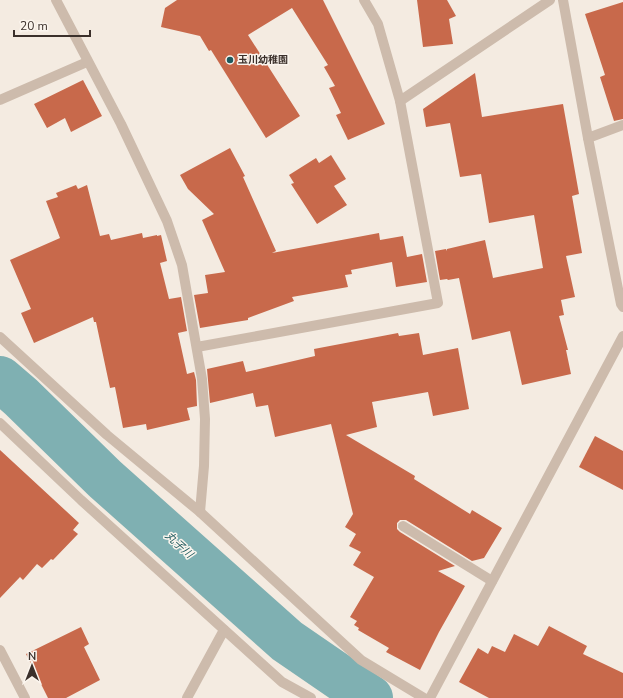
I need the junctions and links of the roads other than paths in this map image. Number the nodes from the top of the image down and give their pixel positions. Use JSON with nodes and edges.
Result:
{"nodes":[{"id":1,"x":56,"y":0,"type":"edge"},
{"id":2,"x":364,"y":0,"type":"edge"},
{"id":3,"x":550,"y":0,"type":"edge"},
{"id":4,"x":564,"y":0,"type":"edge"},
{"id":5,"x":87,"y":62,"type":"junction"},
{"id":6,"x":0,"y":100,"type":"edge"},
{"id":7,"x":400,"y":101,"type":"junction"},
{"id":8,"x":623,"y":124,"type":"edge"},
{"id":9,"x":588,"y":138,"type":"junction"},
{"id":10,"x":623,"y":307,"type":"edge"},
{"id":11,"x":623,"y":336,"type":"edge"},
{"id":12,"x":0,"y":337,"type":"edge"},
{"id":13,"x":197,"y":347,"type":"junction"},
{"id":14,"x":0,"y":423,"type":"edge"},
{"id":15,"x":200,"y":512,"type":"junction"},
{"id":16,"x":403,"y":526,"type":"dead end"},
{"id":17,"x":492,"y":581,"type":"junction"},
{"id":18,"x":224,"y":630,"type":"junction"},
{"id":19,"x":0,"y":650,"type":"edge"},
{"id":20,"x":25,"y":698,"type":"edge"},
{"id":21,"x":187,"y":698,"type":"edge"},
{"id":22,"x":311,"y":698,"type":"edge"},
{"id":23,"x":424,"y":698,"type":"edge"},
{"id":24,"x":430,"y":698,"type":"edge"}],
"edges":[{"from":1,"to":5,"type":"street"},
{"from":2,"to":7,"type":"street"},
{"from":3,"to":7,"type":"street"},
{"from":4,"to":9,"type":"street"},
{"from":5,"to":6,"type":"street"},
{"from":5,"to":13,"type":"street"},
{"from":7,"to":13,"type":"street"},
{"from":8,"to":9,"type":"street"},
{"from":9,"to":10,"type":"street"},
{"from":11,"to":17,"type":"street"},
{"from":12,"to":15,"type":"street"},
{"from":13,"to":15,"type":"street"},
{"from":14,"to":18,"type":"street"},
{"from":15,"to":23,"type":"street"},
{"from":16,"to":17,"type":"street"},
{"from":17,"to":24,"type":"street"},
{"from":18,"to":21,"type":"street"},
{"from":18,"to":22,"type":"street"},
{"from":19,"to":20,"type":"street"}]}
